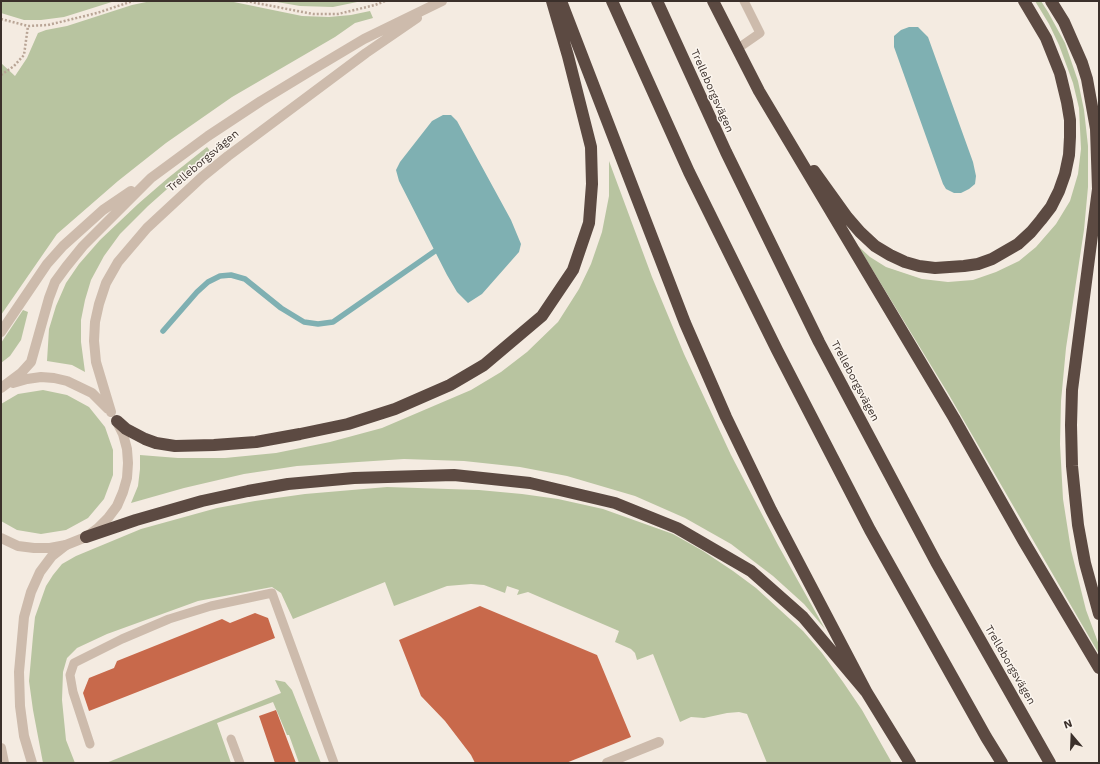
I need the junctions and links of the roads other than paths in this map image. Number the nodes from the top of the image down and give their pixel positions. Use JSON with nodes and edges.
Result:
{"nodes":[{"id":1,"x":442,"y":1,"type":"edge"},
{"id":2,"x":552,"y":1,"type":"edge"},
{"id":3,"x":561,"y":1,"type":"edge"},
{"id":4,"x":612,"y":1,"type":"edge"},
{"id":5,"x":657,"y":1,"type":"edge"},
{"id":6,"x":713,"y":1,"type":"edge"},
{"id":7,"x":744,"y":1,"type":"edge"},
{"id":8,"x":1024,"y":1,"type":"edge"},
{"id":9,"x":1051,"y":1,"type":"edge"},
{"id":10,"x":737,"y":49,"type":"junction"},
{"id":11,"x":759,"y":92,"type":"junction"},
{"id":12,"x":151,"y":178,"type":"junction"},
{"id":13,"x":1,"y":332,"type":"edge"},
{"id":14,"x":1,"y":388,"type":"edge"},
{"id":15,"x":114,"y":416,"type":"junction"},
{"id":16,"x":86,"y":537,"type":"junction"},
{"id":17,"x":1,"y":538,"type":"edge"},
{"id":18,"x":66,"y":545,"type":"junction"},
{"id":19,"x":1099,"y":614,"type":"edge"},
{"id":20,"x":1099,"y":668,"type":"edge"},
{"id":21,"x":867,"y":693,"type":"junction"},
{"id":22,"x":231,"y":739,"type":"dead end"},
{"id":23,"x":659,"y":742,"type":"dead end"},
{"id":24,"x":90,"y":744,"type":"dead end"},
{"id":25,"x":1,"y":748,"type":"edge"},
{"id":26,"x":4,"y":763,"type":"edge"},
{"id":27,"x":32,"y":763,"type":"edge"},
{"id":28,"x":240,"y":763,"type":"edge"},
{"id":29,"x":334,"y":763,"type":"edge"},
{"id":30,"x":607,"y":763,"type":"edge"},
{"id":31,"x":910,"y":763,"type":"edge"},
{"id":32,"x":1002,"y":763,"type":"edge"},
{"id":33,"x":1050,"y":763,"type":"edge"}],
"edges":[{"from":1,"to":12,"type":"street","name":"Trelleborgsvägen"},
{"from":1,"to":15,"type":"street","name":"Trelleborgsvägen"},
{"from":2,"to":15,"type":"highway"},
{"from":3,"to":21,"type":"highway"},
{"from":4,"to":32,"type":"highway"},
{"from":5,"to":33,"type":"highway","name":"Trelleborgsvägen"},
{"from":6,"to":10,"type":"highway"},
{"from":7,"to":10,"type":"lane"},
{"from":8,"to":11,"type":"highway"},
{"from":9,"to":19,"type":"highway"},
{"from":10,"to":11,"type":"highway"},
{"from":11,"to":20,"type":"highway"},
{"from":12,"to":13,"type":"street"},
{"from":12,"to":14,"type":"street","name":"Trelleborgsvägen"},
{"from":14,"to":15,"type":"street"},
{"from":15,"to":16,"type":"street","name":"Trelleborgsvägen"},
{"from":16,"to":18,"type":"street","name":"Trelleborgsvägen"},
{"from":16,"to":21,"type":"highway"},
{"from":17,"to":18,"type":"street"},
{"from":18,"to":27,"type":"street"},
{"from":21,"to":31,"type":"highway"},
{"from":22,"to":28,"type":"lane"},
{"from":23,"to":30,"type":"street"},
{"from":24,"to":29,"type":"lane"},
{"from":25,"to":26,"type":"street"}]}
